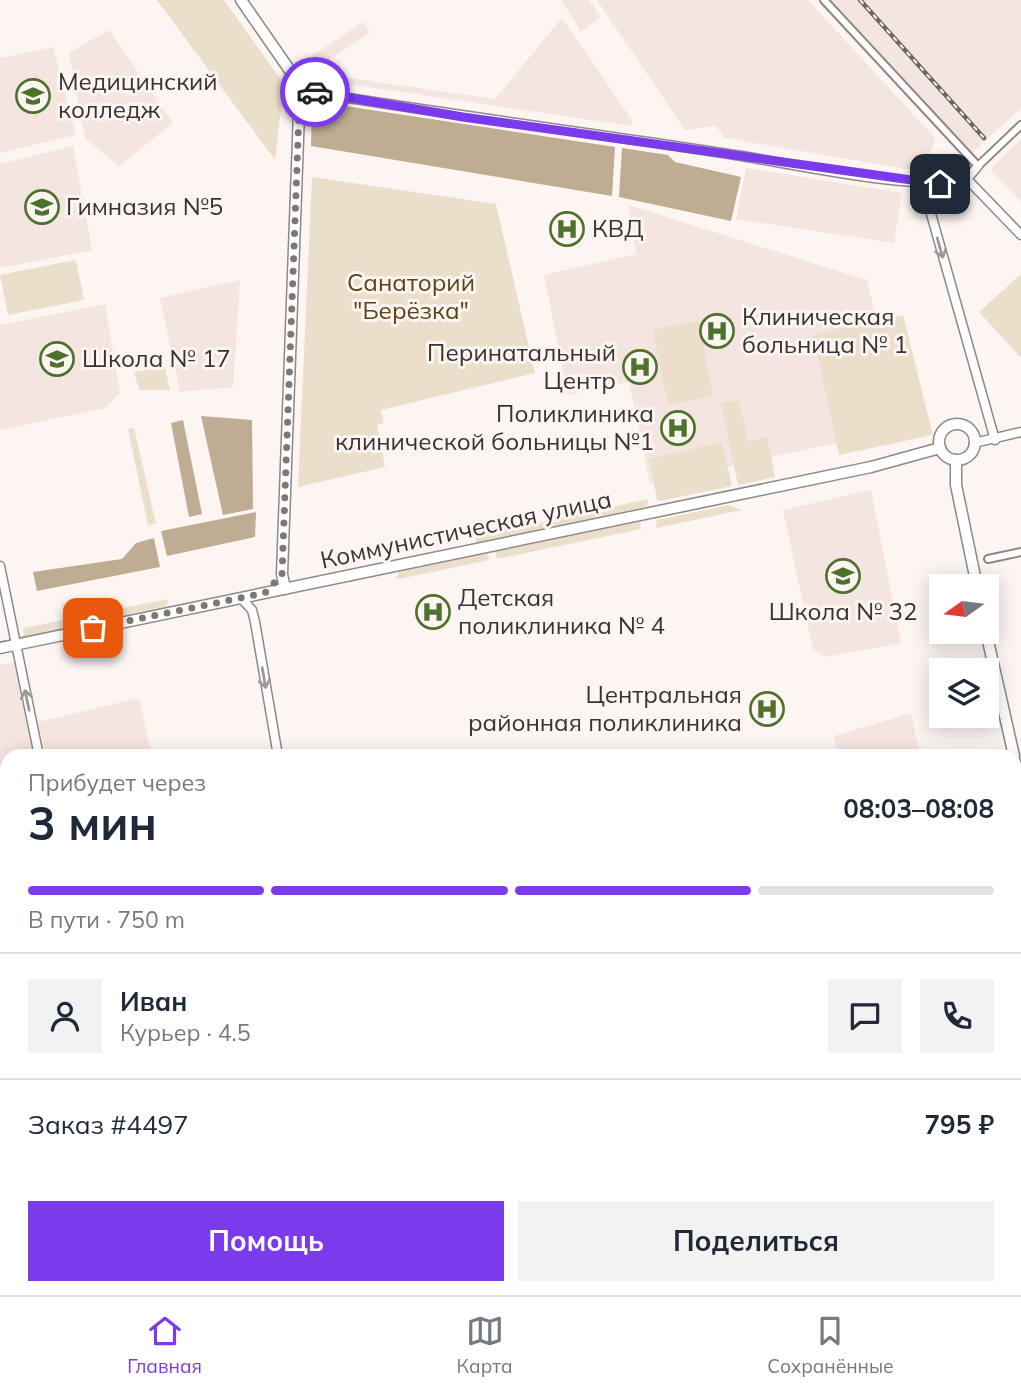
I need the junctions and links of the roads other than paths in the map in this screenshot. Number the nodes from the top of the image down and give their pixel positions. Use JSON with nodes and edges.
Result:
{"nodes":[{"id":1,"x":241,"y":0,"type":"edge"},
{"id":2,"x":824,"y":0,"type":"edge"},
{"id":3,"x":300,"y":85,"type":"junction"},
{"id":4,"x":1021,"y":125,"type":"edge"},
{"id":5,"x":978,"y":166,"type":"junction"},
{"id":6,"x":967,"y":179,"type":"junction"},
{"id":7,"x":922,"y":182,"type":"junction"},
{"id":8,"x":1021,"y":235,"type":"edge"},
{"id":9,"x":1021,"y":432,"type":"edge"},
{"id":10,"x":995,"y":440,"type":"junction"},
{"id":11,"x":974,"y":443,"type":"junction"},
{"id":12,"x":940,"y":448,"type":"junction"},
{"id":13,"x":956,"y":460,"type":"junction"},
{"id":14,"x":1021,"y":552,"type":"edge"},
{"id":15,"x":988,"y":559,"type":"dead end"},
{"id":16,"x":0,"y":566,"type":"edge"},
{"id":17,"x":282,"y":574,"type":"junction"},
{"id":18,"x":974,"y":574,"type":"edge"},
{"id":19,"x":285,"y":589,"type":"junction"},
{"id":20,"x":265,"y":593,"type":"junction"},
{"id":21,"x":241,"y":598,"type":"junction"},
{"id":22,"x":253,"y":611,"type":"junction"},
{"id":23,"x":989,"y":644,"type":"edge"},
{"id":24,"x":16,"y":645,"type":"junction"},
{"id":25,"x":0,"y":648,"type":"edge"},
{"id":26,"x":37,"y":749,"type":"edge"},
{"id":27,"x":277,"y":749,"type":"edge"},
{"id":28,"x":1012,"y":749,"type":"edge"}],
"edges":[{"from":1,"to":3,"type":"main road"},
{"from":2,"to":5,"type":"street"},
{"from":3,"to":7,"type":"street"},
{"from":3,"to":17,"type":"main road"},
{"from":4,"to":5,"type":"street"},
{"from":5,"to":6,"type":"street"},
{"from":6,"to":7,"type":"street"},
{"from":6,"to":8,"type":"street"},
{"from":7,"to":10,"type":"street","one_way":true},
{"from":9,"to":10,"type":"street"},
{"from":10,"to":11,"type":"street"},
{"from":11,"to":12,"type":"main road"},
{"from":11,"to":13,"type":"main road"},
{"from":12,"to":13,"type":"main road"},
{"from":12,"to":19,"type":"main road","name":"Коммунистическая улица"},
{"from":13,"to":18,"type":"main road"},
{"from":14,"to":15,"type":"street"},
{"from":16,"to":24,"type":"street"},
{"from":17,"to":19,"type":"main road"},
{"from":17,"to":20,"type":"main road"},
{"from":19,"to":20,"type":"main road","name":"Коммунистическая улица"},
{"from":20,"to":21,"type":"main road","name":"Коммунистическая улица"},
{"from":20,"to":22,"type":"street"},
{"from":21,"to":22,"type":"street"},
{"from":21,"to":24,"type":"main road","name":"Коммунистическая улица"},
{"from":22,"to":27,"type":"street","one_way":true},
{"from":23,"to":28,"type":"main road"},
{"from":24,"to":25,"type":"main road","name":"Коммунистическая улица"},
{"from":26,"to":24,"type":"street","one_way":true}]}
